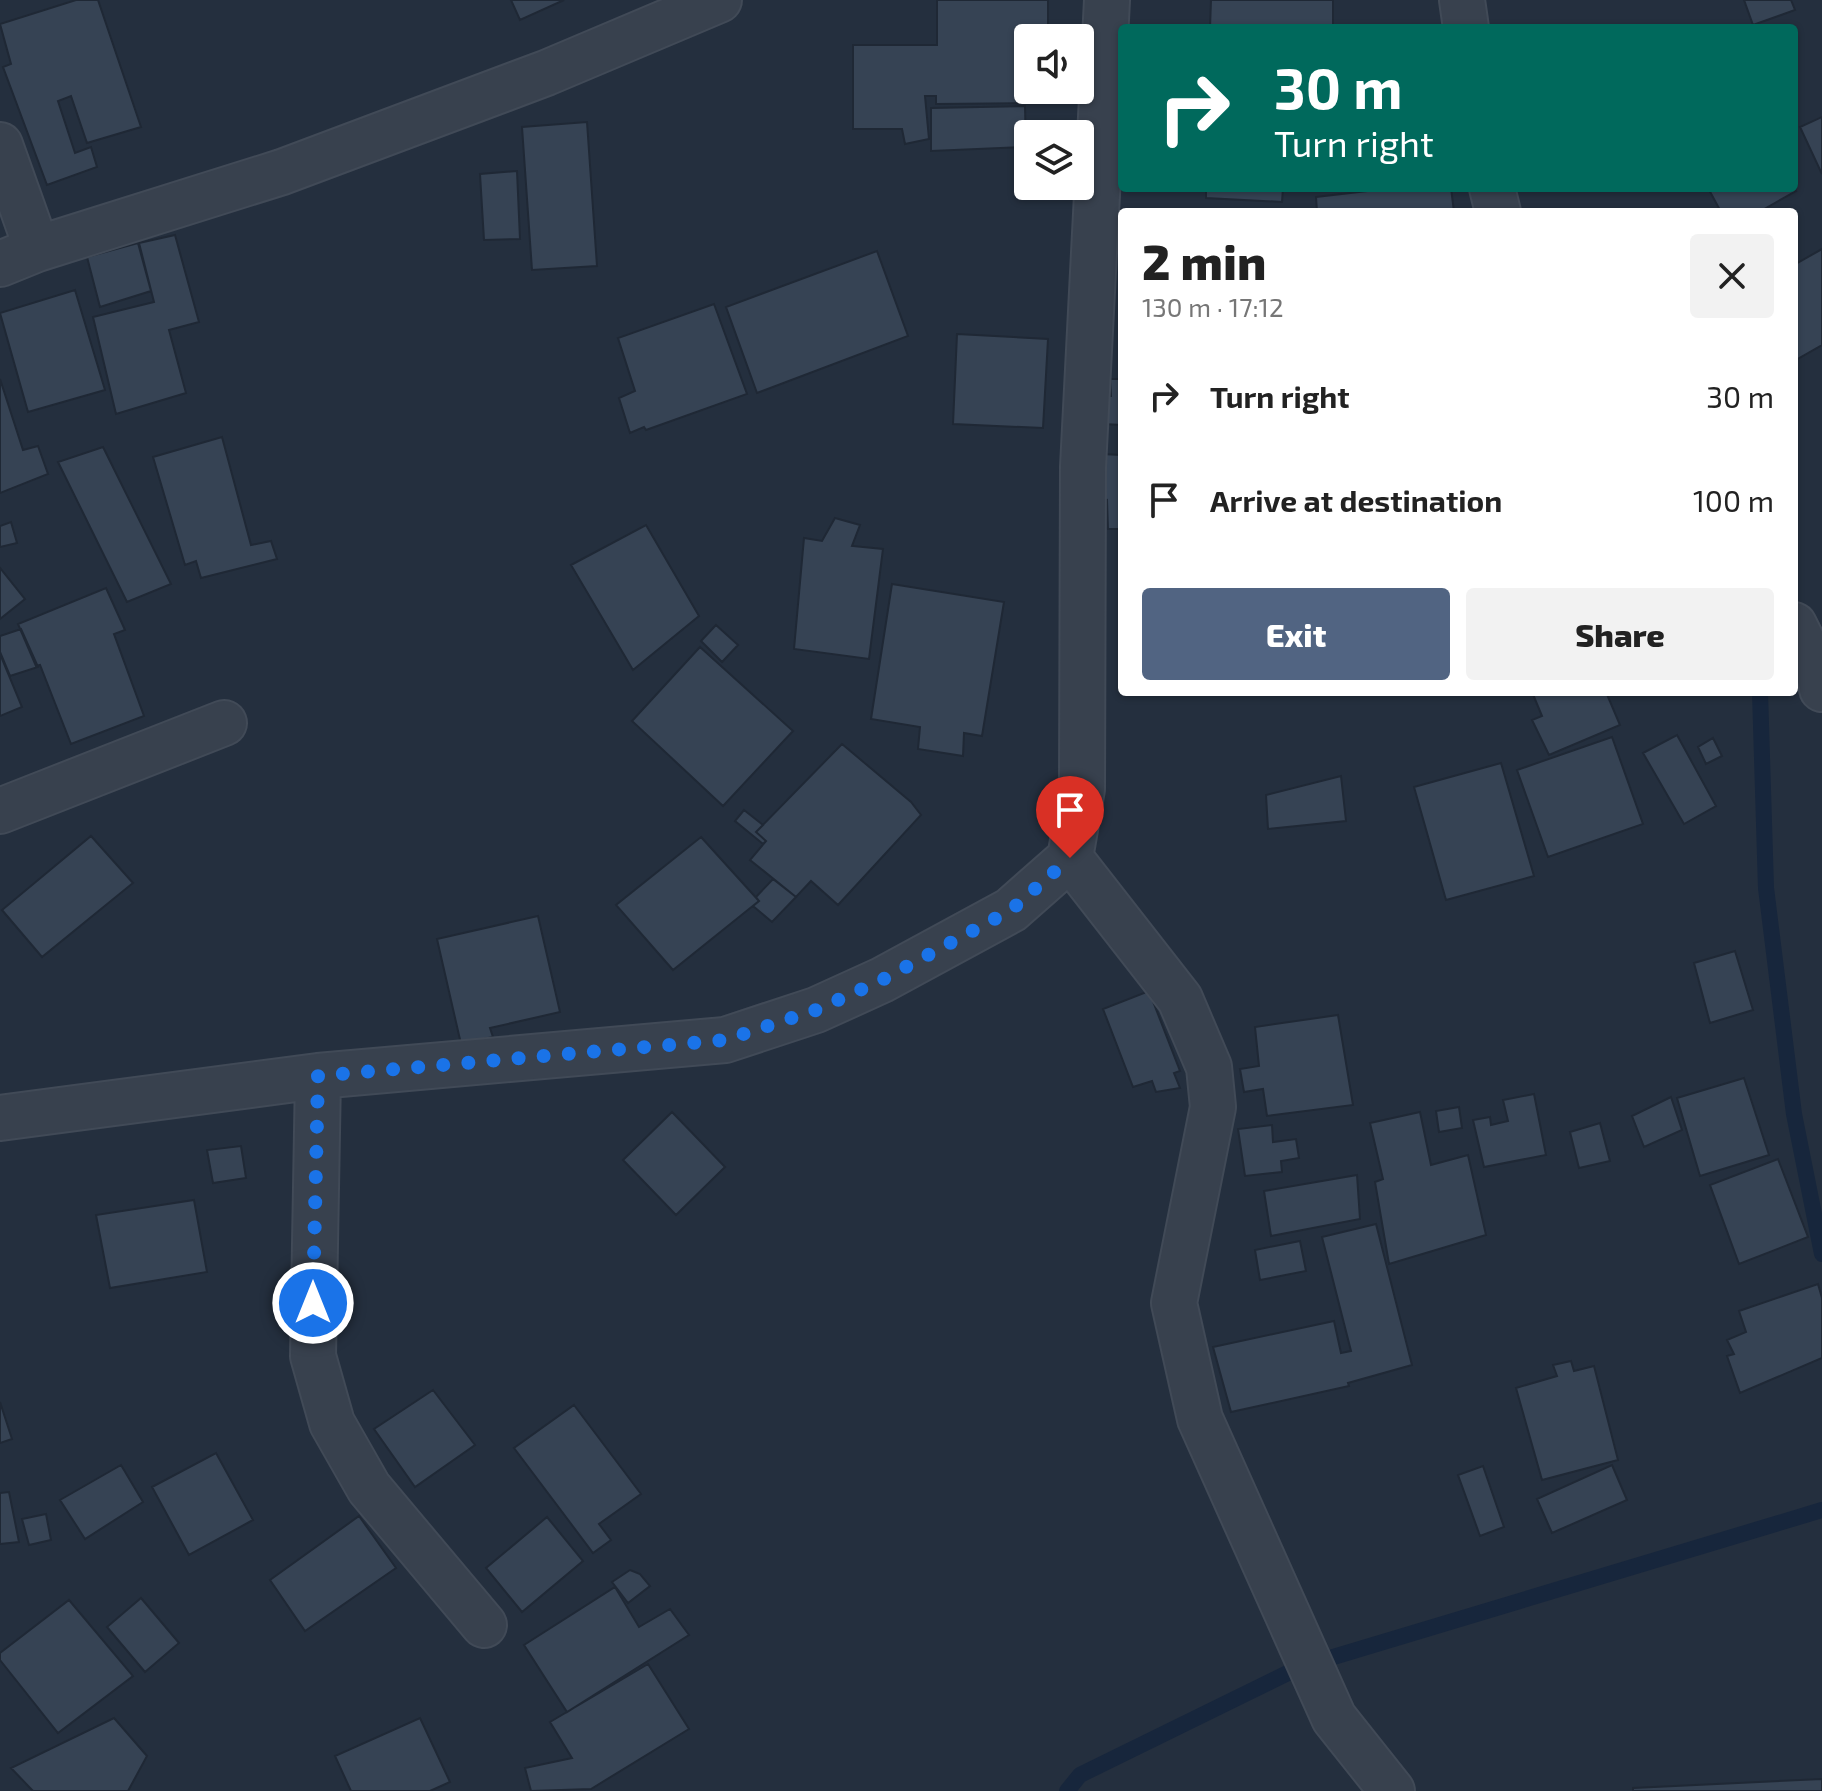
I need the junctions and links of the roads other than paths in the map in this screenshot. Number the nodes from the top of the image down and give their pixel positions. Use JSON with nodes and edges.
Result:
{"nodes":[{"id":1,"x":719,"y":0,"type":"edge"},
{"id":2,"x":1107,"y":0,"type":"edge"},
{"id":3,"x":1462,"y":0,"type":"edge"},
{"id":4,"x":1465,"y":24,"type":"edge"},
{"id":5,"x":0,"y":145,"type":"edge"},
{"id":6,"x":19,"y":257,"type":"edge"},
{"id":7,"x":1798,"y":633,"type":"edge"},
{"id":8,"x":1822,"y":689,"type":"edge"},
{"id":9,"x":224,"y":723,"type":"dead end"},
{"id":10,"x":0,"y":811,"type":"edge"},
{"id":11,"x":1070,"y":858,"type":"junction"},
{"id":12,"x":318,"y":1076,"type":"junction"},
{"id":13,"x":0,"y":1118,"type":"edge"},
{"id":14,"x":484,"y":1625,"type":"dead end"},
{"id":15,"x":1392,"y":1791,"type":"edge"}],
"edges":[{"from":1,"to":6,"type":"street"},
{"from":2,"to":11,"type":"street"},
{"from":3,"to":4,"type":"street"},
{"from":5,"to":6,"type":"street"},
{"from":7,"to":8,"type":"street"},
{"from":9,"to":10,"type":"street"},
{"from":11,"to":12,"type":"street"},
{"from":11,"to":15,"type":"street"},
{"from":12,"to":13,"type":"street"},
{"from":12,"to":14,"type":"street"}]}
